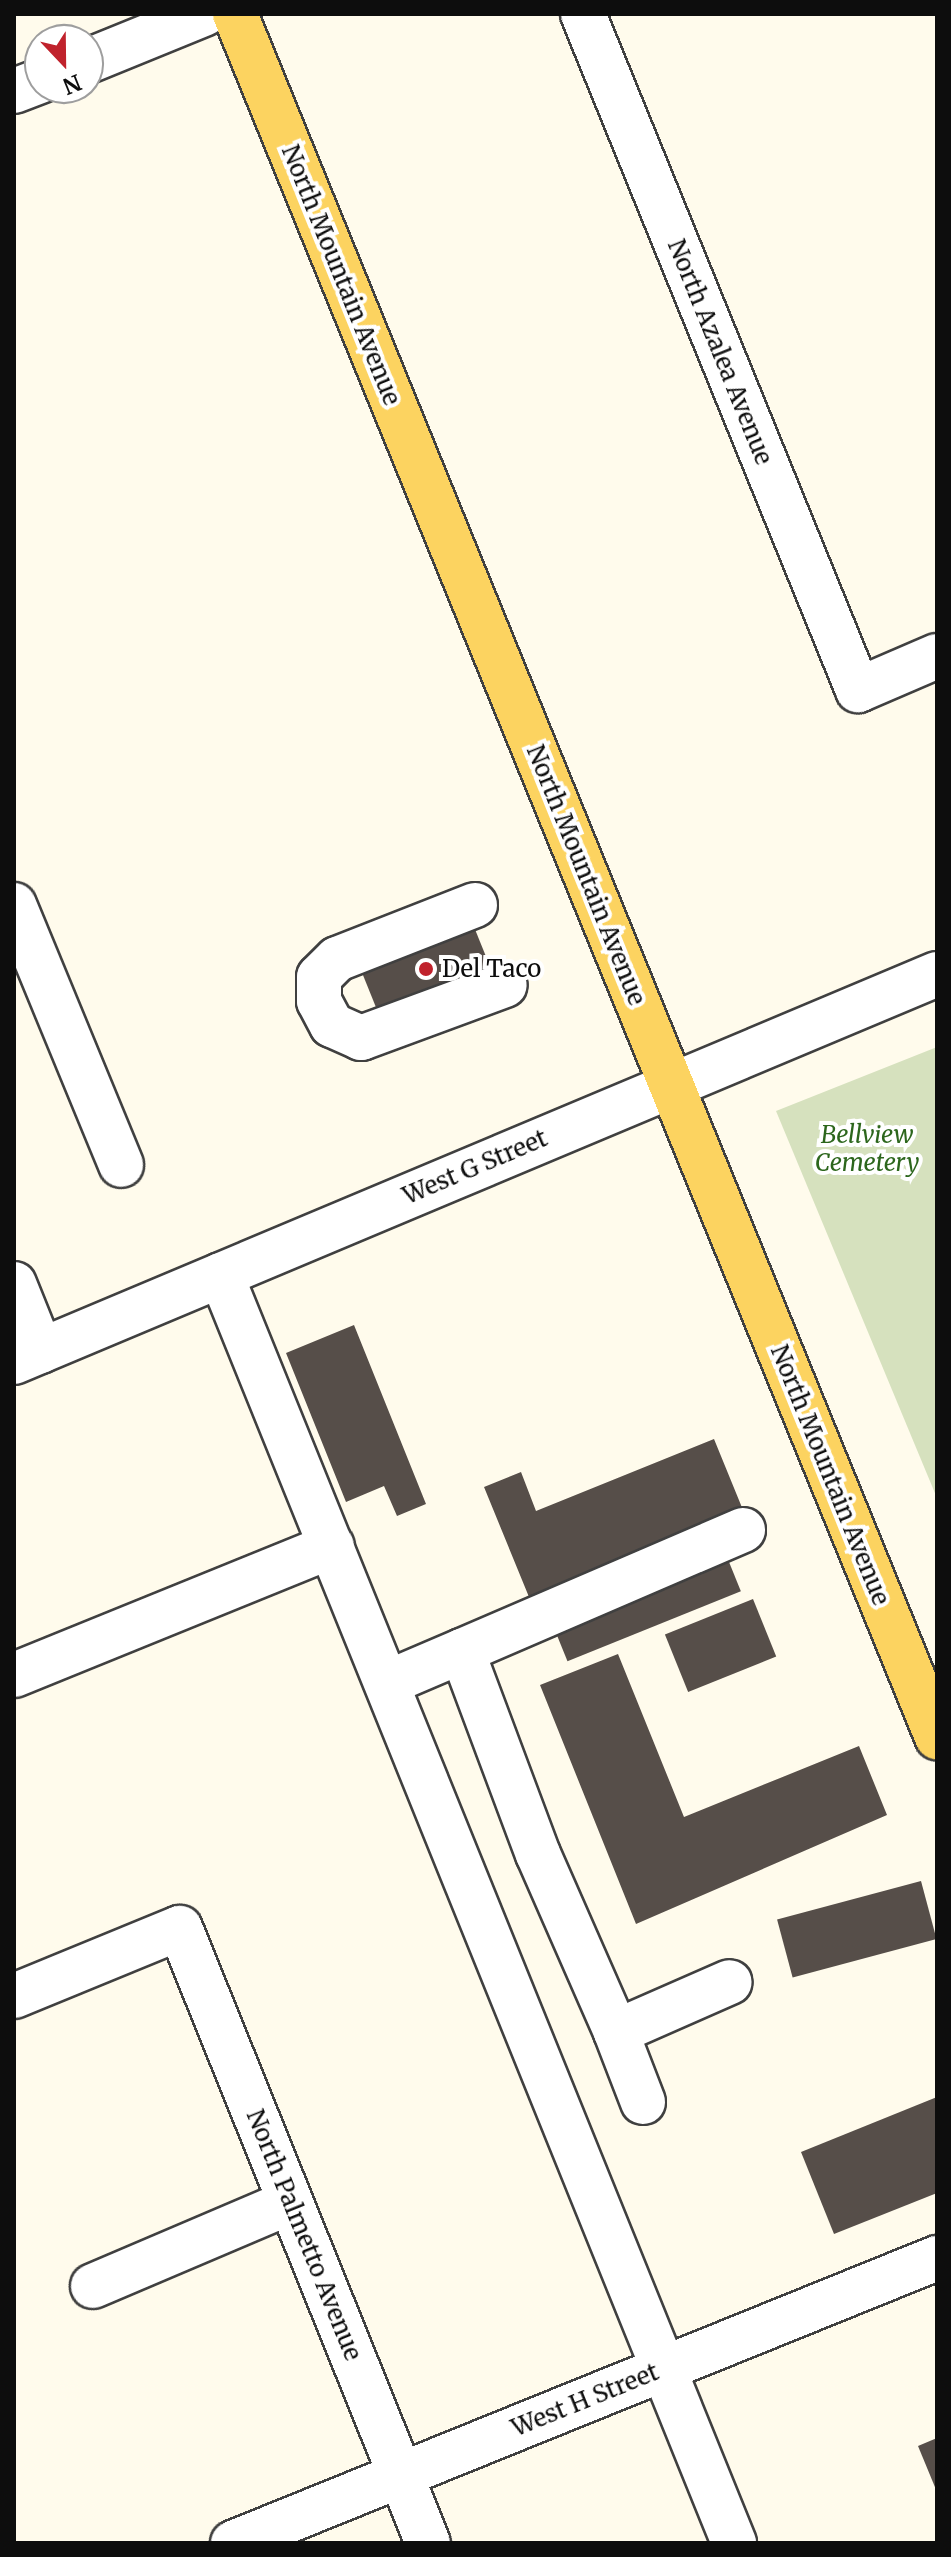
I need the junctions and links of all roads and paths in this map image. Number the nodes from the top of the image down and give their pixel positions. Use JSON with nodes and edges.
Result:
{"nodes":[{"id":1,"x":204,"y":14,"type":"edge"},
{"id":2,"x":235,"y":14,"type":"edge"},
{"id":3,"x":583,"y":14,"type":"edge"},
{"id":4,"x":104,"y":55,"type":"edge"},
{"id":5,"x":937,"y":656,"type":"edge"},
{"id":6,"x":14,"y":905,"type":"edge"},
{"id":7,"x":475,"y":905,"type":"dead end"},
{"id":8,"x":937,"y":974,"type":"edge"},
{"id":9,"x":505,"y":985,"type":"dead end"},
{"id":10,"x":670,"y":1084,"type":"junction"},
{"id":11,"x":121,"y":1165,"type":"dead end"},
{"id":12,"x":221,"y":1275,"type":"junction"},
{"id":13,"x":14,"y":1284,"type":"edge"},
{"id":14,"x":27,"y":1356,"type":"edge"},
{"id":15,"x":743,"y":1530,"type":"dead end"},
{"id":16,"x":332,"y":1546,"type":"junction"},
{"id":17,"x":462,"y":1651,"type":"junction"},
{"id":18,"x":14,"y":1675,"type":"edge"},
{"id":19,"x":387,"y":1683,"type":"junction"},
{"id":20,"x":937,"y":1737,"type":"edge"},
{"id":21,"x":730,"y":1982,"type":"dead end"},
{"id":22,"x":14,"y":1996,"type":"edge"},
{"id":23,"x":616,"y":2032,"type":"junction"},
{"id":24,"x":643,"y":2102,"type":"dead end"},
{"id":25,"x":290,"y":2202,"type":"junction"},
{"id":26,"x":937,"y":2258,"type":"edge"},
{"id":27,"x":93,"y":2286,"type":"dead end"},
{"id":28,"x":662,"y":2369,"type":"junction"},
{"id":29,"x":401,"y":2475,"type":"junction"},
{"id":30,"x":233,"y":2543,"type":"edge"},
{"id":31,"x":428,"y":2543,"type":"edge"},
{"id":32,"x":734,"y":2543,"type":"edge"}],
"edges":[{"from":1,"to":4,"type":"street"},
{"from":2,"to":10,"type":"main road","name":"North Mountain Avenue"},
{"from":3,"to":5,"type":"street","name":"North Azalea Avenue"},
{"from":6,"to":11,"type":"street"},
{"from":7,"to":9,"type":"street"},
{"from":8,"to":10,"type":"street","name":"West G Street"},
{"from":10,"to":12,"type":"street","name":"West G Street"},
{"from":10,"to":20,"type":"main road","name":"North Mountain Avenue"},
{"from":12,"to":14,"type":"street","name":"West G Street"},
{"from":12,"to":16,"type":"street"},
{"from":13,"to":14,"type":"street"},
{"from":15,"to":17,"type":"street"},
{"from":16,"to":18,"type":"street"},
{"from":16,"to":19,"type":"street"},
{"from":17,"to":19,"type":"street"},
{"from":17,"to":23,"type":"street"},
{"from":19,"to":28,"type":"street"},
{"from":21,"to":23,"type":"street"},
{"from":22,"to":25,"type":"street","name":"North Palmetto Avenue"},
{"from":23,"to":24,"type":"street"},
{"from":25,"to":27,"type":"street"},
{"from":25,"to":29,"type":"street","name":"North Palmetto Avenue"},
{"from":26,"to":28,"type":"street","name":"West H Street"},
{"from":28,"to":29,"type":"street","name":"West H Street"},
{"from":28,"to":32,"type":"street"},
{"from":29,"to":30,"type":"street","name":"West H Street"},
{"from":29,"to":31,"type":"street","name":"North Palmetto Avenue"}]}
